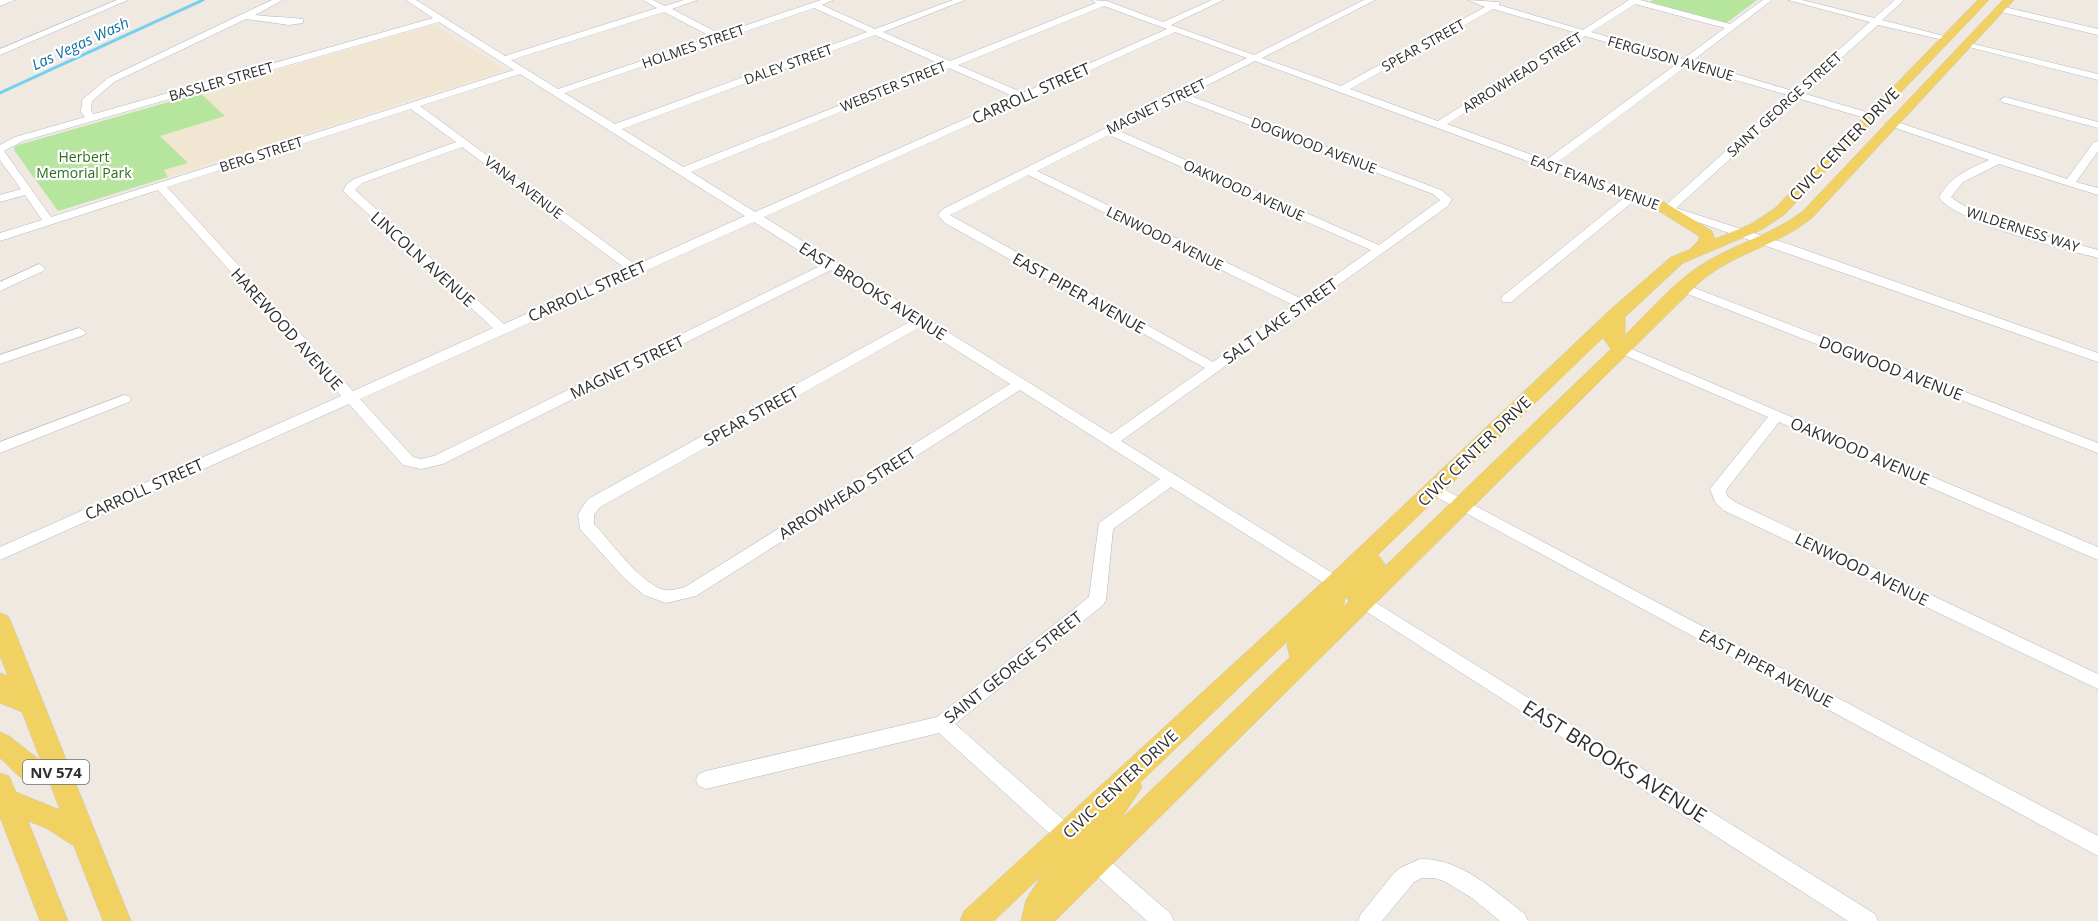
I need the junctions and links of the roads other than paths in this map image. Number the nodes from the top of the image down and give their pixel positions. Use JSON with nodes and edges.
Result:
{"nodes":[{"id":1,"x":11,"y":0,"type":"edge"},
{"id":2,"x":124,"y":0,"type":"edge"},
{"id":3,"x":279,"y":0,"type":"edge"},
{"id":4,"x":410,"y":0,"type":"edge"},
{"id":5,"x":647,"y":0,"type":"edge"},
{"id":6,"x":693,"y":0,"type":"edge"},
{"id":7,"x":829,"y":0,"type":"edge"},
{"id":8,"x":961,"y":0,"type":"edge"},
{"id":9,"x":1220,"y":0,"type":"edge"},
{"id":10,"x":1371,"y":0,"type":"edge"},
{"id":11,"x":1472,"y":0,"type":"edge"},
{"id":12,"x":1504,"y":0,"type":"edge"},
{"id":13,"x":1635,"y":0,"type":"edge"},
{"id":14,"x":1768,"y":0,"type":"edge"},
{"id":15,"x":1792,"y":0,"type":"edge"},
{"id":16,"x":1900,"y":0,"type":"edge"},
{"id":17,"x":1984,"y":0,"type":"edge"},
{"id":18,"x":2009,"y":0,"type":"edge"},
{"id":19,"x":1099,"y":2,"type":"edge"},
{"id":20,"x":0,"y":3,"type":"edge"},
{"id":21,"x":814,"y":5,"type":"junction"},
{"id":22,"x":1493,"y":6,"type":"junction"},
{"id":23,"x":664,"y":9,"type":"junction"},
{"id":24,"x":2000,"y":9,"type":"junction"},
{"id":25,"x":1973,"y":11,"type":"junction"},
{"id":26,"x":244,"y":16,"type":"junction"},
{"id":27,"x":441,"y":19,"type":"junction"},
{"id":28,"x":300,"y":21,"type":"dead end"},
{"id":29,"x":1876,"y":21,"type":"junction"},
{"id":30,"x":1169,"y":27,"type":"junction"},
{"id":31,"x":1732,"y":27,"type":"junction"},
{"id":32,"x":876,"y":32,"type":"junction"},
{"id":33,"x":2098,"y":32,"type":"edge"},
{"id":34,"x":1584,"y":33,"type":"junction"},
{"id":35,"x":720,"y":37,"type":"junction"},
{"id":36,"x":1945,"y":39,"type":"junction"},
{"id":37,"x":0,"y":44,"type":"edge"},
{"id":38,"x":1968,"y":44,"type":"junction"},
{"id":39,"x":15,"y":46,"type":"junction"},
{"id":40,"x":0,"y":52,"type":"edge"},
{"id":41,"x":1254,"y":58,"type":"junction"},
{"id":42,"x":504,"y":59,"type":"junction"},
{"id":43,"x":1685,"y":62,"type":"junction"},
{"id":44,"x":948,"y":64,"type":"junction"},
{"id":45,"x":522,"y":70,"type":"junction"},
{"id":46,"x":1940,"y":73,"type":"junction"},
{"id":47,"x":2098,"y":77,"type":"edge"},
{"id":48,"x":1342,"y":90,"type":"junction"},
{"id":49,"x":557,"y":92,"type":"junction"},
{"id":50,"x":1891,"y":94,"type":"junction"},
{"id":51,"x":1180,"y":95,"type":"junction"},
{"id":52,"x":1795,"y":95,"type":"junction"},
{"id":53,"x":1023,"y":97,"type":"junction"},
{"id":54,"x":2005,"y":100,"type":"dead end"},
{"id":55,"x":412,"y":105,"type":"junction"},
{"id":56,"x":1869,"y":116,"type":"junction"},
{"id":57,"x":92,"y":118,"type":"junction"},
{"id":58,"x":1891,"y":123,"type":"junction"},
{"id":59,"x":1439,"y":125,"type":"junction"},
{"id":60,"x":2098,"y":125,"type":"edge"},
{"id":61,"x":614,"y":128,"type":"junction"},
{"id":62,"x":1107,"y":130,"type":"junction"},
{"id":63,"x":1964,"y":135,"type":"dead end"},
{"id":64,"x":1950,"y":141,"type":"junction"},
{"id":65,"x":464,"y":143,"type":"junction"},
{"id":66,"x":2098,"y":144,"type":"edge"},
{"id":67,"x":1871,"y":146,"type":"junction"},
{"id":68,"x":1,"y":149,"type":"edge"},
{"id":69,"x":1998,"y":160,"type":"junction"},
{"id":70,"x":1547,"y":165,"type":"junction"},
{"id":71,"x":1027,"y":170,"type":"junction"},
{"id":72,"x":683,"y":171,"type":"junction"},
{"id":73,"x":2070,"y":183,"type":"junction"},
{"id":74,"x":160,"y":186,"type":"junction"},
{"id":75,"x":27,"y":191,"type":"junction"},
{"id":76,"x":2098,"y":192,"type":"edge"},
{"id":77,"x":1633,"y":196,"type":"junction"},
{"id":78,"x":0,"y":199,"type":"edge"},
{"id":79,"x":1446,"y":199,"type":"joint"},
{"id":80,"x":1663,"y":207,"type":"junction"},
{"id":81,"x":944,"y":215,"type":"joint"},
{"id":82,"x":754,"y":217,"type":"junction"},
{"id":83,"x":49,"y":222,"type":"junction"},
{"id":84,"x":1740,"y":233,"type":"junction"},
{"id":85,"x":0,"y":237,"type":"edge"},
{"id":86,"x":1766,"y":241,"type":"junction"},
{"id":87,"x":1381,"y":250,"type":"junction"},
{"id":88,"x":1694,"y":253,"type":"junction"},
{"id":89,"x":2098,"y":254,"type":"edge"},
{"id":90,"x":832,"y":265,"type":"junction"},
{"id":91,"x":39,"y":268,"type":"dead end"},
{"id":92,"x":635,"y":270,"type":"junction"},
{"id":93,"x":0,"y":287,"type":"edge"},
{"id":94,"x":1684,"y":288,"type":"junction"},
{"id":95,"x":1507,"y":299,"type":"dead end"},
{"id":96,"x":1303,"y":305,"type":"junction"},
{"id":97,"x":1617,"y":313,"type":"junction"},
{"id":98,"x":921,"y":321,"type":"junction"},
{"id":99,"x":502,"y":330,"type":"junction"},
{"id":100,"x":79,"y":332,"type":"dead end"},
{"id":101,"x":1622,"y":349,"type":"junction"},
{"id":102,"x":2098,"y":358,"type":"edge"},
{"id":103,"x":0,"y":360,"type":"edge"},
{"id":104,"x":1215,"y":368,"type":"junction"},
{"id":105,"x":1020,"y":384,"type":"junction"},
{"id":106,"x":349,"y":398,"type":"junction"},
{"id":107,"x":124,"y":399,"type":"dead end"},
{"id":108,"x":1777,"y":415,"type":"junction"},
{"id":109,"x":1111,"y":441,"type":"junction"},
{"id":110,"x":0,"y":448,"type":"edge"},
{"id":111,"x":2098,"y":448,"type":"edge"},
{"id":112,"x":420,"y":464,"type":"joint"},
{"id":113,"x":1171,"y":479,"type":"junction"},
{"id":114,"x":1434,"y":489,"type":"junction"},
{"id":115,"x":1462,"y":505,"type":"junction"},
{"id":116,"x":0,"y":554,"type":"edge"},
{"id":117,"x":2098,"y":554,"type":"edge"},
{"id":118,"x":1365,"y":555,"type":"junction"},
{"id":119,"x":1336,"y":584,"type":"junction"},
{"id":120,"x":672,"y":597,"type":"joint"},
{"id":121,"x":1362,"y":600,"type":"junction"},
{"id":122,"x":0,"y":622,"type":"edge"},
{"id":123,"x":1302,"y":659,"type":"junction"},
{"id":124,"x":2098,"y":682,"type":"edge"},
{"id":125,"x":0,"y":683,"type":"edge"},
{"id":126,"x":30,"y":703,"type":"junction"},
{"id":127,"x":942,"y":724,"type":"junction"},
{"id":128,"x":0,"y":742,"type":"edge"},
{"id":129,"x":1152,"y":754,"type":"junction"},
{"id":130,"x":55,"y":768,"type":"junction"},
{"id":131,"x":706,"y":780,"type":"dead end"},
{"id":132,"x":3,"y":792,"type":"edge"},
{"id":133,"x":1066,"y":835,"type":"junction"},
{"id":134,"x":83,"y":837,"type":"junction"},
{"id":135,"x":2098,"y":847,"type":"edge"},
{"id":136,"x":1095,"y":861,"type":"junction"},
{"id":137,"x":54,"y":921,"type":"edge"},
{"id":138,"x":117,"y":921,"type":"edge"},
{"id":139,"x":974,"y":921,"type":"edge"},
{"id":140,"x":1028,"y":921,"type":"edge"},
{"id":141,"x":1035,"y":921,"type":"edge"},
{"id":142,"x":1162,"y":921,"type":"edge"},
{"id":143,"x":1369,"y":921,"type":"edge"},
{"id":144,"x":1517,"y":921,"type":"edge"},
{"id":145,"x":1867,"y":921,"type":"edge"}],
"edges":[{"from":1,"to":20,"type":"street"},
{"from":2,"to":39,"type":"street"},
{"from":3,"to":26,"type":"street"},
{"from":4,"to":27,"type":"street","name":"EAST BROOKS AVENUE"},
{"from":5,"to":23,"type":"street"},
{"from":6,"to":23,"type":"street"},
{"from":7,"to":21,"type":"street","name":"HOLMES STREET"},
{"from":8,"to":32,"type":"street","name":"DALEY STREET"},
{"from":9,"to":30,"type":"street","name":"CARROLL STREET"},
{"from":10,"to":41,"type":"street","name":"MAGNET STREET"},
{"from":11,"to":22,"type":"street","name":"FERGUSON AVENUE"},
{"from":12,"to":22,"type":"street","name":"SPEAR STREET"},
{"from":13,"to":31,"type":"street"},
{"from":13,"to":34,"type":"street","name":"ARROWHEAD STREET"},
{"from":14,"to":31,"type":"street"},
{"from":15,"to":29,"type":"street"},
{"from":16,"to":29,"type":"street","name":"SAINT GEORGE STREET"},
{"from":17,"to":25,"type":"main road","name":"CIVIC CENTER DRIVE"},
{"from":18,"to":24,"type":"main road","name":"CIVIC CENTER DRIVE"},
{"from":19,"to":30,"type":"street","name":"EAST EVANS AVENUE"},
{"from":19,"to":44,"type":"street","name":"WEBSTER STREET"},
{"from":21,"to":32,"type":"street"},
{"from":21,"to":35,"type":"street","name":"HOLMES STREET"},
{"from":22,"to":34,"type":"street","name":"FERGUSON AVENUE"},
{"from":22,"to":48,"type":"street","name":"SPEAR STREET"},
{"from":23,"to":35,"type":"street"},
{"from":23,"to":42,"type":"street"},
{"from":24,"to":33,"type":"street"},
{"from":24,"to":38,"type":"main road","name":"CIVIC CENTER DRIVE"},
{"from":25,"to":36,"type":"main road","name":"CIVIC CENTER DRIVE"},
{"from":25,"to":38,"type":"main road"},
{"from":26,"to":28,"type":"street"},
{"from":26,"to":57,"type":"street"},
{"from":27,"to":42,"type":"street","name":"EAST BROOKS AVENUE"},
{"from":27,"to":57,"type":"street","name":"BASSLER STREET"},
{"from":29,"to":36,"type":"street"},
{"from":29,"to":52,"type":"street","name":"SAINT GEORGE STREET"},
{"from":30,"to":41,"type":"street","name":"EAST EVANS AVENUE"},
{"from":30,"to":53,"type":"street","name":"CARROLL STREET"},
{"from":31,"to":43,"type":"street"},
{"from":32,"to":44,"type":"street"},
{"from":32,"to":61,"type":"street","name":"DALEY STREET"},
{"from":34,"to":43,"type":"street","name":"FERGUSON AVENUE"},
{"from":34,"to":59,"type":"street","name":"ARROWHEAD STREET"},
{"from":35,"to":49,"type":"street","name":"HOLMES STREET"},
{"from":36,"to":46,"type":"main road"},
{"from":36,"to":50,"type":"main road","name":"CIVIC CENTER DRIVE"},
{"from":37,"to":39,"type":"street"},
{"from":38,"to":46,"type":"main road","name":"CIVIC CENTER DRIVE"},
{"from":38,"to":47,"type":"street"},
{"from":39,"to":40,"type":"street"},
{"from":41,"to":48,"type":"street","name":"EAST EVANS AVENUE"},
{"from":41,"to":51,"type":"street","name":"MAGNET STREET"},
{"from":42,"to":45,"type":"street","name":"EAST BROOKS AVENUE"},
{"from":43,"to":52,"type":"street","name":"FERGUSON AVENUE"},
{"from":43,"to":70,"type":"street"},
{"from":44,"to":53,"type":"street"},
{"from":44,"to":72,"type":"street","name":"WEBSTER STREET"},
{"from":45,"to":49,"type":"street","name":"EAST BROOKS AVENUE"},
{"from":45,"to":55,"type":"street","name":"BERG STREET"},
{"from":46,"to":58,"type":"main road","name":"CIVIC CENTER DRIVE"},
{"from":48,"to":59,"type":"street","name":"EAST EVANS AVENUE"},
{"from":49,"to":61,"type":"street","name":"EAST BROOKS AVENUE"},
{"from":50,"to":56,"type":"main road","name":"CIVIC CENTER DRIVE"},
{"from":50,"to":58,"type":"main road"},
{"from":51,"to":62,"type":"street","name":"MAGNET STREET"},
{"from":51,"to":79,"type":"street","name":"DOGWOOD AVENUE"},
{"from":52,"to":56,"type":"street","name":"FERGUSON AVENUE"},
{"from":52,"to":80,"type":"street","name":"SAINT GEORGE STREET"},
{"from":53,"to":82,"type":"street","name":"CARROLL STREET"},
{"from":54,"to":60,"type":"street"},
{"from":55,"to":65,"type":"street","name":"VANA AVENUE"},
{"from":55,"to":74,"type":"street","name":"BERG STREET"},
{"from":56,"to":67,"type":"main road"},
{"from":56,"to":84,"type":"main road","name":"CIVIC CENTER DRIVE"},
{"from":57,"to":68,"type":"street","name":"BASSLER STREET"},
{"from":58,"to":64,"type":"street"},
{"from":58,"to":67,"type":"main road","name":"CIVIC CENTER DRIVE"},
{"from":59,"to":70,"type":"street","name":"EAST EVANS AVENUE"},
{"from":61,"to":72,"type":"street","name":"EAST BROOKS AVENUE"},
{"from":62,"to":71,"type":"street","name":"MAGNET STREET"},
{"from":62,"to":87,"type":"street","name":"OAKWOOD AVENUE"},
{"from":63,"to":64,"type":"street"},
{"from":64,"to":69,"type":"street"},
{"from":65,"to":92,"type":"street","name":"VANA AVENUE"},
{"from":65,"to":99,"type":"street","name":"LINCOLN AVENUE"},
{"from":66,"to":73,"type":"street"},
{"from":67,"to":86,"type":"main road","name":"CIVIC CENTER DRIVE"},
{"from":68,"to":75,"type":"street"},
{"from":69,"to":73,"type":"street"},
{"from":69,"to":89,"type":"street","name":"WILDERNESS WAY"},
{"from":70,"to":77,"type":"street","name":"EAST EVANS AVENUE"},
{"from":71,"to":81,"type":"street","name":"MAGNET STREET"},
{"from":71,"to":96,"type":"street","name":"LENWOOD AVENUE"},
{"from":72,"to":82,"type":"street","name":"EAST BROOKS AVENUE"},
{"from":73,"to":76,"type":"street"},
{"from":74,"to":83,"type":"street","name":"BERG STREET"},
{"from":74,"to":106,"type":"street","name":"HAREWOOD AVENUE"},
{"from":75,"to":78,"type":"street"},
{"from":75,"to":83,"type":"street"},
{"from":77,"to":80,"type":"street","name":"EAST EVANS AVENUE"},
{"from":77,"to":95,"type":"street"},
{"from":79,"to":87,"type":"street","name":"SALT LAKE STREET"},
{"from":80,"to":84,"type":"street","name":"EAST EVANS AVENUE"},
{"from":80,"to":88,"type":"main road"},
{"from":81,"to":104,"type":"street","name":"EAST PIPER AVENUE"},
{"from":82,"to":90,"type":"street","name":"EAST BROOKS AVENUE"},
{"from":82,"to":92,"type":"street","name":"CARROLL STREET"},
{"from":83,"to":85,"type":"street","name":"BERG STREET"},
{"from":84,"to":86,"type":"street","name":"EAST EVANS AVENUE"},
{"from":84,"to":88,"type":"main road","name":"CIVIC CENTER DRIVE"},
{"from":86,"to":94,"type":"main road","name":"CIVIC CENTER DRIVE"},
{"from":86,"to":102,"type":"street","name":"EAST EVANS AVENUE"},
{"from":87,"to":96,"type":"street","name":"SALT LAKE STREET"},
{"from":88,"to":97,"type":"main road","name":"CIVIC CENTER DRIVE"},
{"from":90,"to":98,"type":"street","name":"EAST BROOKS AVENUE"},
{"from":90,"to":112,"type":"street","name":"MAGNET STREET"},
{"from":91,"to":93,"type":"street"},
{"from":92,"to":99,"type":"street","name":"CARROLL STREET"},
{"from":94,"to":101,"type":"main road","name":"CIVIC CENTER DRIVE"},
{"from":94,"to":111,"type":"street","name":"DOGWOOD AVENUE"},
{"from":96,"to":104,"type":"street","name":"SALT LAKE STREET"},
{"from":97,"to":101,"type":"main road"},
{"from":97,"to":114,"type":"main road","name":"CIVIC CENTER DRIVE"},
{"from":98,"to":105,"type":"street","name":"EAST BROOKS AVENUE"},
{"from":98,"to":120,"type":"street","name":"SPEAR STREET"},
{"from":99,"to":106,"type":"street","name":"CARROLL STREET"},
{"from":100,"to":103,"type":"street"},
{"from":101,"to":108,"type":"street","name":"OAKWOOD AVENUE"},
{"from":101,"to":115,"type":"main road","name":"CIVIC CENTER DRIVE"},
{"from":104,"to":109,"type":"street","name":"SALT LAKE STREET"},
{"from":105,"to":109,"type":"street","name":"EAST BROOKS AVENUE"},
{"from":105,"to":120,"type":"street","name":"ARROWHEAD STREET"},
{"from":106,"to":112,"type":"street","name":"HAREWOOD AVENUE"},
{"from":106,"to":116,"type":"street","name":"CARROLL STREET"},
{"from":107,"to":110,"type":"street"},
{"from":108,"to":117,"type":"street","name":"OAKWOOD AVENUE"},
{"from":108,"to":124,"type":"street","name":"LENWOOD AVENUE"},
{"from":109,"to":113,"type":"street","name":"EAST BROOKS AVENUE"},
{"from":113,"to":119,"type":"street","name":"EAST BROOKS AVENUE"},
{"from":113,"to":127,"type":"street","name":"SAINT GEORGE STREET"},
{"from":114,"to":115,"type":"street","name":"EAST PIPER AVENUE"},
{"from":114,"to":118,"type":"main road","name":"CIVIC CENTER DRIVE"},
{"from":115,"to":121,"type":"main road","name":"CIVIC CENTER DRIVE"},
{"from":115,"to":135,"type":"street","name":"EAST PIPER AVENUE"},
{"from":118,"to":119,"type":"main road","name":"CIVIC CENTER DRIVE"},
{"from":118,"to":121,"type":"main road"},
{"from":119,"to":123,"type":"main road"},
{"from":119,"to":129,"type":"main road","name":"CIVIC CENTER DRIVE"},
{"from":121,"to":123,"type":"main road","name":"CIVIC CENTER DRIVE"},
{"from":121,"to":145,"type":"street","name":"EAST BROOKS AVENUE"},
{"from":122,"to":126,"type":"main road","number":"NV 574"},
{"from":123,"to":136,"type":"main road","name":"CIVIC CENTER DRIVE"},
{"from":125,"to":126,"type":"main road"},
{"from":126,"to":130,"type":"main road","number":"NV 574"},
{"from":127,"to":131,"type":"street","name":"SAINT GEORGE STREET"},
{"from":127,"to":133,"type":"street"},
{"from":128,"to":130,"type":"main road"},
{"from":129,"to":133,"type":"main road","name":"CIVIC CENTER DRIVE"},
{"from":129,"to":136,"type":"main road"},
{"from":130,"to":134,"type":"main road","number":"NV 574"},
{"from":132,"to":134,"type":"main road"},
{"from":132,"to":137,"type":"main road","number":"NV 574"},
{"from":133,"to":139,"type":"main road","name":"CIVIC CENTER DRIVE"},
{"from":133,"to":140,"type":"main road"},
{"from":134,"to":138,"type":"main road","number":"NV 574"},
{"from":136,"to":141,"type":"main road","name":"CIVIC CENTER DRIVE"},
{"from":136,"to":142,"type":"street"},
{"from":143,"to":144,"type":"street"}]}
